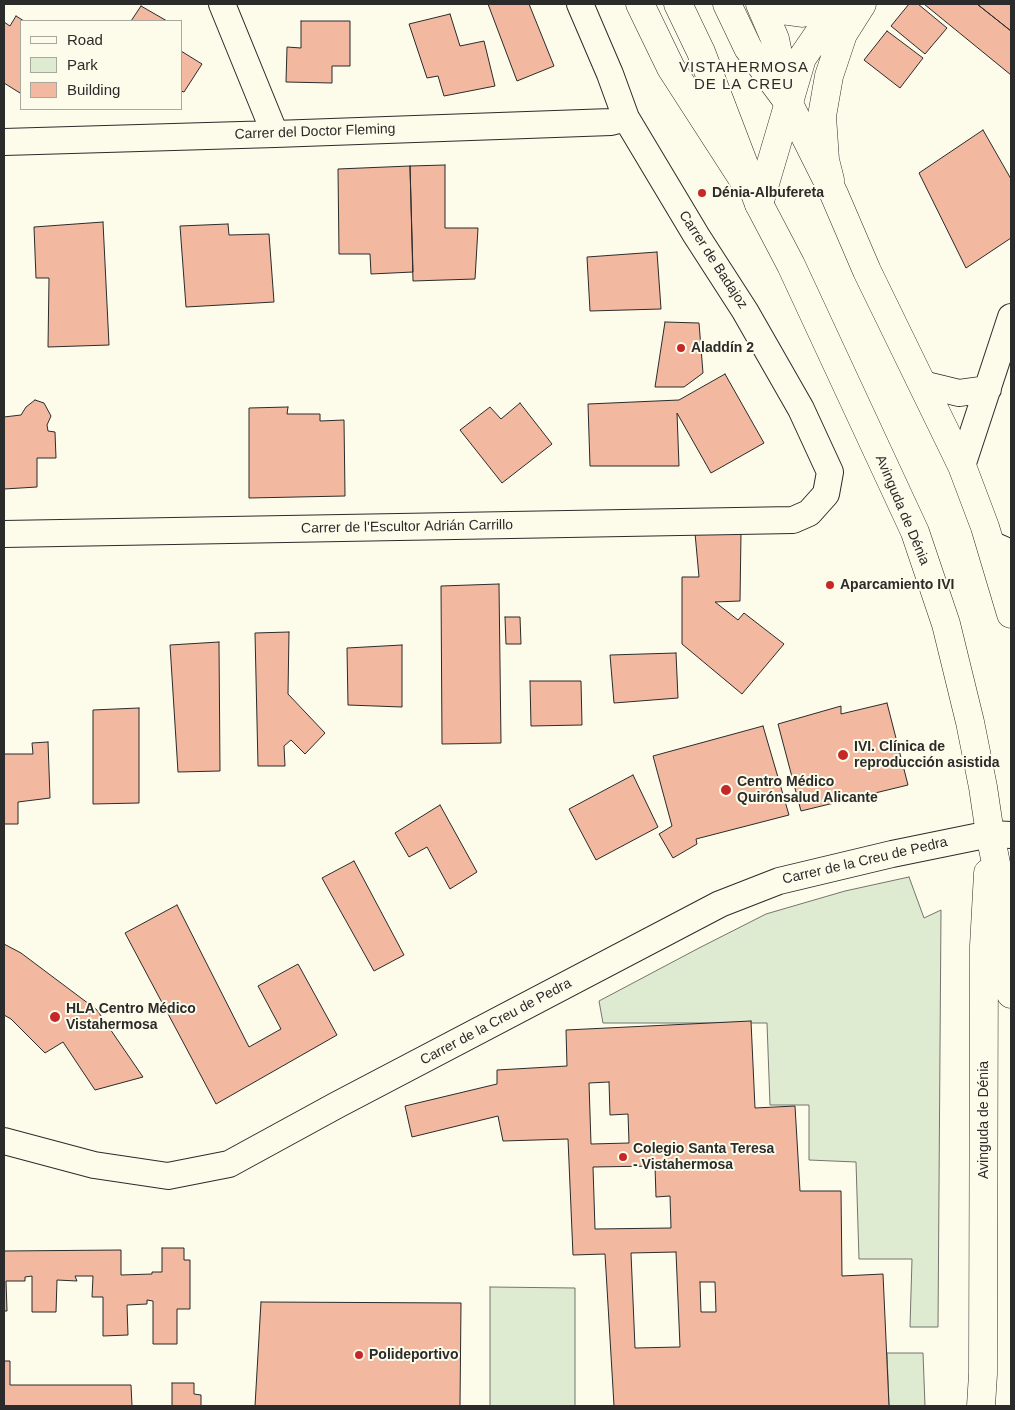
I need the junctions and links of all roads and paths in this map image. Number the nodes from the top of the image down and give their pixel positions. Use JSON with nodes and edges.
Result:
{"nodes":[{"id":1,"x":222,"y":4,"type":"edge"},
{"id":2,"x":580,"y":4,"type":"edge"},
{"id":3,"x":640,"y":4,"type":"edge"},
{"id":4,"x":678,"y":4,"type":"edge"},
{"id":5,"x":727,"y":4,"type":"edge"},
{"id":6,"x":760,"y":4,"type":"edge"},
{"id":7,"x":765,"y":4,"type":"edge"},
{"id":8,"x":825,"y":4,"type":"edge"},
{"id":9,"x":839,"y":4,"type":"edge"},
{"id":10,"x":862,"y":4,"type":"edge"},
{"id":11,"x":788,"y":102,"type":"junction"},
{"id":12,"x":626,"y":118,"type":"junction"},
{"id":13,"x":275,"y":134,"type":"junction"},
{"id":14,"x":4,"y":142,"type":"edge"},
{"id":15,"x":834,"y":194,"type":"junction"},
{"id":16,"x":759,"y":204,"type":"junction"},
{"id":17,"x":1011,"y":317,"type":"edge"},
{"id":18,"x":922,"y":384,"type":"junction"},
{"id":19,"x":988,"y":389,"type":"junction"},
{"id":20,"x":962,"y":466,"type":"junction"},
{"id":21,"x":809,"y":513,"type":"joint"},
{"id":22,"x":4,"y":534,"type":"edge"},
{"id":23,"x":1001,"y":548,"type":"edge"},
{"id":24,"x":1011,"y":614,"type":"edge"},
{"id":25,"x":1000,"y":834,"type":"edge"},
{"id":26,"x":1011,"y":994,"type":"edge"},
{"id":27,"x":4,"y":1141,"type":"edge"},
{"id":28,"x":981,"y":1406,"type":"edge"}],
"edges":[{"from":1,"to":13,"type":"street"},
{"from":2,"to":12,"type":"street","name":"Carrer de Badajoz"},
{"from":3,"to":16,"type":"main road","name":"Avinguda de Dénia"},
{"from":4,"to":16,"type":"main road","name":"Avinguda de Dénia"},
{"from":5,"to":11,"type":"main road"},
{"from":6,"to":11,"type":"main road"},
{"from":7,"to":8,"type":"main road"},
{"from":9,"to":11,"type":"main road"},
{"from":10,"to":15,"type":"main road"},
{"from":11,"to":15,"type":"main road"},
{"from":11,"to":16,"type":"main road"},
{"from":12,"to":13,"type":"street","name":"Carrer del Doctor Fleming"},
{"from":12,"to":21,"type":"street","name":"Carrer de Badajoz"},
{"from":13,"to":14,"type":"street","name":"Carrer del Doctor Fleming"},
{"from":15,"to":18,"type":"main road"},
{"from":16,"to":25,"type":"main road","name":"Avinguda de Dénia"},
{"from":17,"to":19,"type":"street"},
{"from":18,"to":19,"type":"street"},
{"from":18,"to":20,"type":"main road"},
{"from":19,"to":20,"type":"street"},
{"from":20,"to":23,"type":"main road"},
{"from":21,"to":22,"type":"street","name":"Carrer de l'Escultor Adrián Carrillo"},
{"from":23,"to":24,"type":"main road"},
{"from":25,"to":26,"type":"main road","name":"Avinguda de Dénia"},
{"from":25,"to":27,"type":"street","name":"Carrer de la Creu de Pedra"},
{"from":25,"to":28,"type":"main road","name":"Avinguda de Dénia"}]}
